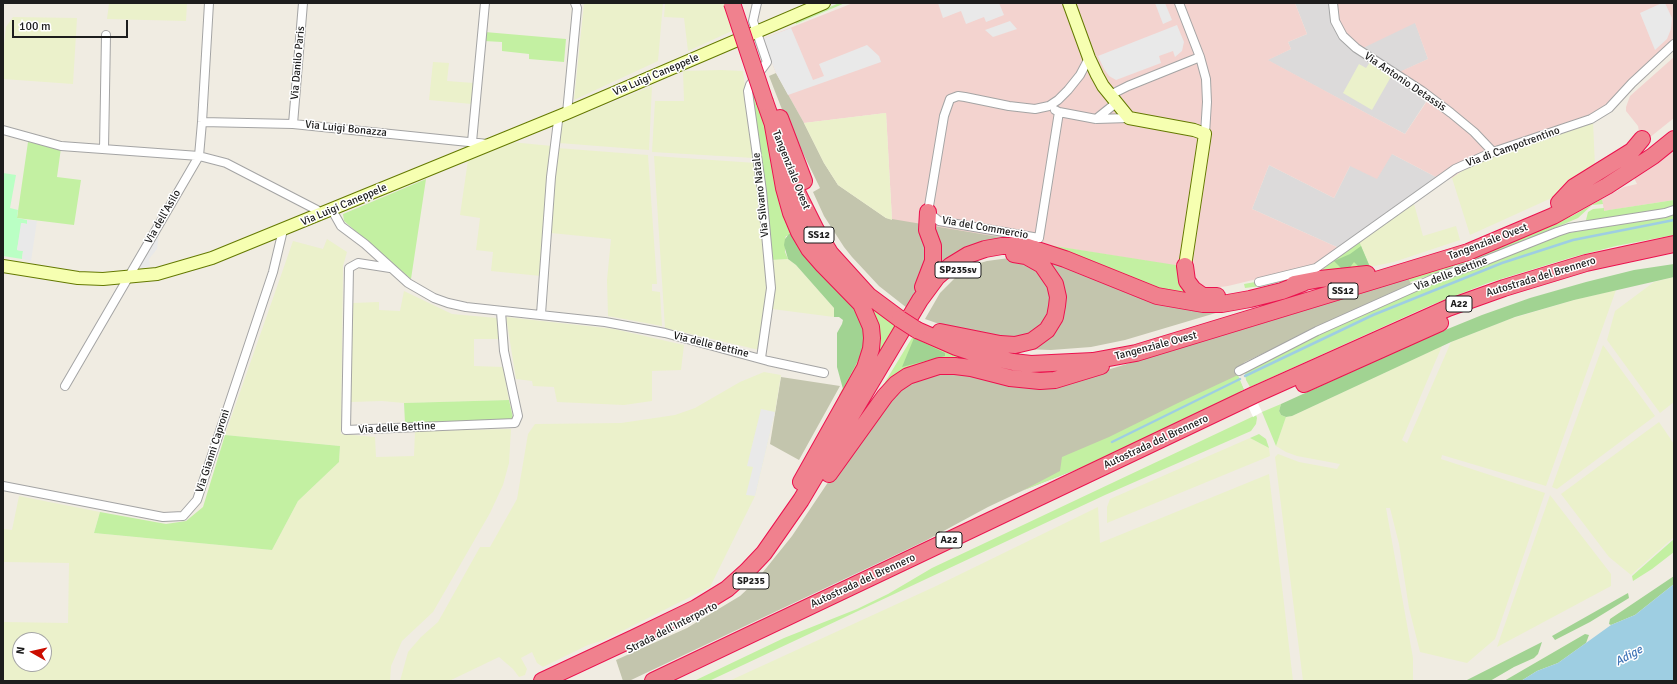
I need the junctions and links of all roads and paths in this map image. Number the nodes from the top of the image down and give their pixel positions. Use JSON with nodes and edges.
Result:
{"nodes":[{"id":1,"x":209,"y":3,"type":"edge"},
{"id":2,"x":303,"y":3,"type":"edge"},
{"id":3,"x":485,"y":3,"type":"edge"},
{"id":4,"x":575,"y":3,"type":"edge"},
{"id":5,"x":732,"y":3,"type":"edge"},
{"id":6,"x":741,"y":3,"type":"edge"},
{"id":7,"x":757,"y":3,"type":"edge"},
{"id":8,"x":824,"y":3,"type":"edge"},
{"id":9,"x":1069,"y":3,"type":"edge"},
{"id":10,"x":1179,"y":3,"type":"edge"},
{"id":11,"x":1333,"y":3,"type":"edge"},
{"id":12,"x":106,"y":36,"type":"dead end"},
{"id":13,"x":758,"y":36,"type":"junction"},
{"id":14,"x":1674,"y":44,"type":"edge"},
{"id":15,"x":1200,"y":57,"type":"junction"},
{"id":16,"x":1089,"y":58,"type":"junction"},
{"id":17,"x":1113,"y":99,"type":"junction"},
{"id":18,"x":769,"y":100,"type":"junction"},
{"id":19,"x":1049,"y":106,"type":"junction"},
{"id":20,"x":1059,"y":112,"type":"junction"},
{"id":21,"x":562,"y":115,"type":"junction"},
{"id":22,"x":1129,"y":118,"type":"junction"},
{"id":23,"x":1096,"y":119,"type":"junction"},
{"id":24,"x":202,"y":122,"type":"junction"},
{"id":25,"x":293,"y":124,"type":"junction"},
{"id":26,"x":773,"y":126,"type":"junction"},
{"id":27,"x":1674,"y":128,"type":"edge"},
{"id":28,"x":3,"y":130,"type":"edge"},
{"id":29,"x":1205,"y":134,"type":"junction"},
{"id":30,"x":1642,"y":140,"type":"dead end"},
{"id":31,"x":1674,"y":140,"type":"edge"},
{"id":32,"x":472,"y":142,"type":"junction"},
{"id":33,"x":490,"y":144,"type":"junction"},
{"id":34,"x":104,"y":149,"type":"junction"},
{"id":35,"x":1493,"y":152,"type":"junction"},
{"id":36,"x":199,"y":156,"type":"junction"},
{"id":37,"x":1636,"y":181,"type":"dead end"},
{"id":38,"x":1556,"y":209,"type":"junction"},
{"id":39,"x":332,"y":210,"type":"junction"},
{"id":40,"x":1674,"y":210,"type":"edge"},
{"id":41,"x":318,"y":212,"type":"junction"},
{"id":42,"x":928,"y":212,"type":"junction"},
{"id":43,"x":283,"y":230,"type":"junction"},
{"id":44,"x":1674,"y":244,"type":"edge"},
{"id":45,"x":1674,"y":254,"type":"edge"},
{"id":46,"x":3,"y":266,"type":"edge"},
{"id":47,"x":1185,"y":266,"type":"joint"},
{"id":48,"x":390,"y":268,"type":"junction"},
{"id":49,"x":1367,"y":274,"type":"junction"},
{"id":50,"x":128,"y":278,"type":"junction"},
{"id":51,"x":1259,"y":282,"type":"dead end"},
{"id":52,"x":1303,"y":283,"type":"junction"},
{"id":53,"x":920,"y":300,"type":"junction"},
{"id":54,"x":501,"y":312,"type":"junction"},
{"id":55,"x":541,"y":314,"type":"junction"},
{"id":56,"x":902,"y":315,"type":"junction"},
{"id":57,"x":920,"y":326,"type":"junction"},
{"id":58,"x":940,"y":332,"type":"junction"},
{"id":59,"x":1136,"y":353,"type":"junction"},
{"id":60,"x":761,"y":358,"type":"junction"},
{"id":61,"x":1239,"y":371,"type":"dead end"},
{"id":62,"x":824,"y":373,"type":"dead end"},
{"id":63,"x":65,"y":386,"type":"dead end"},
{"id":64,"x":1252,"y":402,"type":"junction"},
{"id":65,"x":3,"y":486,"type":"edge"},
{"id":66,"x":810,"y":500,"type":"junction"},
{"id":67,"x":780,"y":530,"type":"junction"},
{"id":68,"x":542,"y":681,"type":"edge"},
{"id":69,"x":563,"y":681,"type":"edge"},
{"id":70,"x":653,"y":681,"type":"edge"},
{"id":71,"x":673,"y":681,"type":"edge"}],
"edges":[{"from":1,"to":24,"type":"street"},
{"from":2,"to":25,"type":"street","name":"Via Danilo Paris"},
{"from":3,"to":32,"type":"street"},
{"from":4,"to":21,"type":"street"},
{"from":5,"to":18,"type":"highway","name":"Tangenziale Ovest","number":"SS12","bridge":true},
{"from":6,"to":18,"type":"highway","name":"Tangenziale Ovest","number":"SS12"},
{"from":7,"to":13,"type":"street","name":"Via Silvano Natale"},
{"from":8,"to":13,"type":"street","name":"Via Luigi Caneppele"},
{"from":9,"to":16,"type":"street"},
{"from":10,"to":15,"type":"street"},
{"from":11,"to":35,"type":"street","name":"Via Antonio Detassis"},
{"from":12,"to":34,"type":"street"},
{"from":13,"to":21,"type":"street","name":"Via Luigi Caneppele"},
{"from":13,"to":60,"type":"street","name":"Via Silvano Natale"},
{"from":14,"to":35,"type":"street","name":"Via di Campotrentino"},
{"from":15,"to":17,"type":"street"},
{"from":15,"to":29,"type":"street"},
{"from":16,"to":17,"type":"street"},
{"from":16,"to":19,"type":"street"},
{"from":17,"to":22,"type":"street"},
{"from":17,"to":23,"type":"street"},
{"from":18,"to":26,"type":"highway","name":"Tangenziale Ovest","number":"SS12"},
{"from":18,"to":56,"type":"highway","name":"Tangenziale Ovest","number":"SS12"},
{"from":19,"to":20,"type":"street"},
{"from":19,"to":42,"type":"street","name":"Via del Commercio"},
{"from":20,"to":23,"type":"street"},
{"from":20,"to":42,"type":"street","name":"Via del Commercio"},
{"from":21,"to":33,"type":"street","name":"Via Luigi Caneppele"},
{"from":21,"to":55,"type":"street"},
{"from":22,"to":23,"type":"street"},
{"from":22,"to":29,"type":"street"},
{"from":24,"to":25,"type":"street","name":"Via Luigi Bonazza"},
{"from":24,"to":36,"type":"street"},
{"from":25,"to":32,"type":"street","name":"Via Luigi Bonazza"},
{"from":26,"to":56,"type":"highway","name":"Tangenziale Ovest","number":"SS12"},
{"from":26,"to":67,"type":"highway"},
{"from":27,"to":38,"type":"highway","name":"Tangenziale Ovest","number":"SS12"},
{"from":28,"to":34,"type":"street"},
{"from":29,"to":47,"type":"street"},
{"from":30,"to":38,"type":"highway"},
{"from":31,"to":38,"type":"highway","name":"Tangenziale Ovest","number":"SS12"},
{"from":32,"to":33,"type":"street","name":"Via Luigi Bonazza"},
{"from":33,"to":39,"type":"street","name":"Via Luigi Caneppele"},
{"from":34,"to":36,"type":"street"},
{"from":35,"to":51,"type":"street","name":"Via di Campotrentino"},
{"from":36,"to":41,"type":"street"},
{"from":36,"to":50,"type":"street","name":"Via dell'Asilo"},
{"from":37,"to":38,"type":"highway"},
{"from":38,"to":49,"type":"highway","name":"Tangenziale Ovest","number":"SS12"},
{"from":38,"to":59,"type":"highway","name":"Tangenziale Ovest","number":"SS12"},
{"from":39,"to":41,"type":"street","name":"Via Luigi Caneppele"},
{"from":39,"to":48,"type":"street","name":"Via delle Bettine"},
{"from":40,"to":61,"type":"street","name":"Via delle Bettine"},
{"from":41,"to":43,"type":"street","name":"Via Luigi Caneppele"},
{"from":42,"to":53,"type":"highway"},
{"from":43,"to":50,"type":"street","name":"Via Luigi Caneppele"},
{"from":43,"to":65,"type":"street","name":"Via Gianni Caproni"},
{"from":44,"to":64,"type":"highway","name":"Autostrada del Brennero","number":"A22"},
{"from":45,"to":64,"type":"highway","name":"Autostrada del Brennero","number":"A22"},
{"from":46,"to":50,"type":"street","name":"Via Luigi Caneppele"},
{"from":47,"to":52,"type":"highway"},
{"from":48,"to":54,"type":"street","name":"Via delle Bettine"},
{"from":48,"to":54,"type":"street","name":"Via delle Bettine"},
{"from":49,"to":52,"type":"highway","number":"SP235sv"},
{"from":49,"to":58,"type":"highway","name":"Tangenziale Ovest","number":"SS12"},
{"from":50,"to":63,"type":"street"},
{"from":52,"to":53,"type":"highway","number":"SP235sv"},
{"from":53,"to":67,"type":"highway","number":"SP235sv"},
{"from":54,"to":55,"type":"street","name":"Via delle Bettine"},
{"from":55,"to":60,"type":"street","name":"Via delle Bettine"},
{"from":56,"to":57,"type":"highway","name":"Tangenziale Ovest","number":"SS12"},
{"from":57,"to":58,"type":"highway","name":"Tangenziale Ovest","number":"SS12"},
{"from":57,"to":59,"type":"highway","name":"Tangenziale Ovest","number":"SS12"},
{"from":58,"to":66,"type":"highway","number":"SP235sv"},
{"from":59,"to":66,"type":"highway"},
{"from":60,"to":62,"type":"street","name":"Via delle Bettine"},
{"from":64,"to":70,"type":"highway","name":"Autostrada del Brennero","number":"A22"},
{"from":64,"to":71,"type":"highway","name":"Autostrada del Brennero","number":"A22"},
{"from":66,"to":69,"type":"highway","name":"Strada dell'Interporto","number":"SP235"},
{"from":67,"to":68,"type":"highway","name":"Strada dell'Interporto","number":"SP235"}]}
